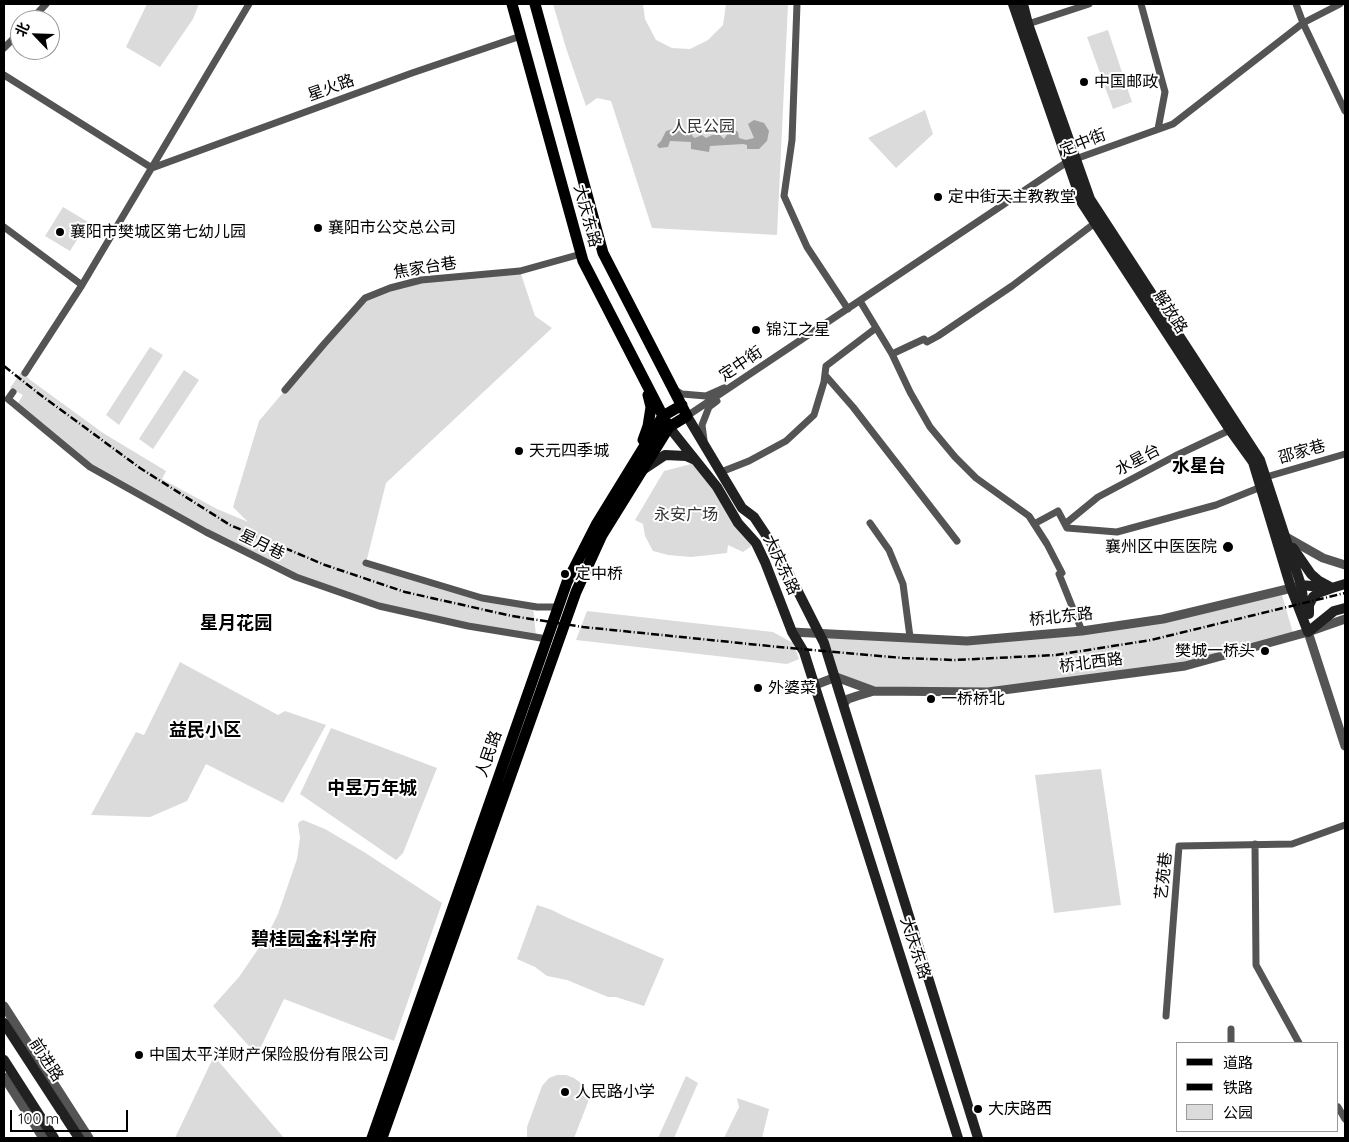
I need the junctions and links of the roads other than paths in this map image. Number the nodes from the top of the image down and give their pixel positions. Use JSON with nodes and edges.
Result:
{"nodes":[{"id":1,"x":249,"y":4,"type":"edge"},
{"id":2,"x":512,"y":4,"type":"edge"},
{"id":3,"x":535,"y":4,"type":"edge"},
{"id":4,"x":797,"y":4,"type":"edge"},
{"id":5,"x":1012,"y":4,"type":"edge"},
{"id":6,"x":1023,"y":4,"type":"edge"},
{"id":7,"x":1089,"y":4,"type":"edge"},
{"id":8,"x":1141,"y":4,"type":"edge"},
{"id":9,"x":1296,"y":4,"type":"edge"},
{"id":10,"x":1340,"y":4,"type":"edge"},
{"id":11,"x":1303,"y":23,"type":"junction"},
{"id":12,"x":1028,"y":24,"type":"junction"},
{"id":13,"x":520,"y":36,"type":"junction"},
{"id":14,"x":4,"y":75,"type":"edge"},
{"id":15,"x":1345,"y":111,"type":"edge"},
{"id":16,"x":1158,"y":130,"type":"junction"},
{"id":17,"x":1071,"y":160,"type":"junction"},
{"id":18,"x":152,"y":168,"type":"junction"},
{"id":19,"x":1095,"y":223,"type":"junction"},
{"id":20,"x":4,"y":227,"type":"edge"},
{"id":21,"x":581,"y":254,"type":"junction"},
{"id":22,"x":82,"y":284,"type":"junction"},
{"id":23,"x":860,"y":301,"type":"junction"},
{"id":24,"x":848,"y":309,"type":"junction"},
{"id":25,"x":876,"y":328,"type":"junction"},
{"id":26,"x":892,"y":354,"type":"junction"},
{"id":27,"x":25,"y":373,"type":"tunnel mouth"},
{"id":28,"x":825,"y":375,"type":"junction"},
{"id":29,"x":643,"y":376,"type":"junction"},
{"id":30,"x":738,"y":382,"type":"junction"},
{"id":31,"x":674,"y":389,"type":"junction"},
{"id":32,"x":285,"y":390,"type":"dead end"},
{"id":33,"x":13,"y":392,"type":"tunnel mouth"},
{"id":34,"x":6,"y":401,"type":"edge"},
{"id":35,"x":682,"y":404,"type":"junction"},
{"id":36,"x":687,"y":416,"type":"junction"},
{"id":37,"x":666,"y":421,"type":"junction"},
{"id":38,"x":1230,"y":430,"type":"junction"},
{"id":39,"x":704,"y":444,"type":"junction"},
{"id":40,"x":1345,"y":454,"type":"edge"},
{"id":41,"x":699,"y":462,"type":"junction"},
{"id":42,"x":640,"y":465,"type":"junction"},
{"id":43,"x":721,"y":472,"type":"junction"},
{"id":44,"x":1266,"y":477,"type":"junction"},
{"id":45,"x":1261,"y":487,"type":"junction"},
{"id":46,"x":870,"y":523,"type":"dead end"},
{"id":47,"x":1034,"y":524,"type":"junction"},
{"id":48,"x":1065,"y":524,"type":"junction"},
{"id":49,"x":1286,"y":537,"type":"junction"},
{"id":50,"x":957,"y":541,"type":"dead end"},
{"id":51,"x":366,"y":563,"type":"dead end"},
{"id":52,"x":1345,"y":565,"type":"edge"},
{"id":53,"x":1345,"y":584,"type":"edge"},
{"id":54,"x":1296,"y":586,"type":"junction"},
{"id":55,"x":1332,"y":588,"type":"junction"},
{"id":56,"x":558,"y":607,"type":"junction"},
{"id":57,"x":1345,"y":608,"type":"edge"},
{"id":58,"x":1345,"y":618,"type":"edge"},
{"id":59,"x":1082,"y":631,"type":"junction"},
{"id":60,"x":792,"y":632,"type":"junction"},
{"id":61,"x":1308,"y":632,"type":"junction"},
{"id":62,"x":818,"y":634,"type":"junction"},
{"id":63,"x":910,"y":638,"type":"junction"},
{"id":64,"x":547,"y":639,"type":"junction"},
{"id":65,"x":836,"y":677,"type":"junction"},
{"id":66,"x":815,"y":685,"type":"junction"},
{"id":67,"x":874,"y":691,"type":"junction"},
{"id":68,"x":843,"y":704,"type":"junction"},
{"id":69,"x":1345,"y":746,"type":"edge"},
{"id":70,"x":1345,"y":825,"type":"edge"},
{"id":71,"x":1254,"y":844,"type":"junction"},
{"id":72,"x":4,"y":1006,"type":"edge"},
{"id":73,"x":1166,"y":1016,"type":"dead end"},
{"id":74,"x":4,"y":1022,"type":"edge"},
{"id":75,"x":1231,"y":1029,"type":"dead end"},
{"id":76,"x":1231,"y":1042,"type":"edge"},
{"id":77,"x":1298,"y":1042,"type":"edge"},
{"id":78,"x":4,"y":1060,"type":"edge"},
{"id":79,"x":4,"y":1077,"type":"edge"},
{"id":80,"x":43,"y":1138,"type":"edge"},
{"id":81,"x":54,"y":1138,"type":"edge"},
{"id":82,"x":79,"y":1138,"type":"edge"},
{"id":83,"x":88,"y":1138,"type":"edge"},
{"id":84,"x":372,"y":1138,"type":"edge"},
{"id":85,"x":382,"y":1138,"type":"edge"},
{"id":86,"x":958,"y":1138,"type":"edge"},
{"id":87,"x":978,"y":1138,"type":"edge"}],
"edges":[{"from":1,"to":18,"type":"street"},
{"from":2,"to":13,"type":"main road","name":"大庆东路"},
{"from":3,"to":31,"type":"main road","name":"大庆东路"},
{"from":4,"to":24,"type":"street"},
{"from":5,"to":17,"type":"main road","name":"解放路"},
{"from":6,"to":12,"type":"main road","name":"解放路"},
{"from":7,"to":12,"type":"street"},
{"from":8,"to":16,"type":"street"},
{"from":9,"to":11,"type":"street"},
{"from":10,"to":11,"type":"street","name":"定中街"},
{"from":11,"to":15,"type":"street"},
{"from":11,"to":16,"type":"street","name":"定中街"},
{"from":12,"to":17,"type":"main road","name":"解放路"},
{"from":13,"to":18,"type":"street","name":"星火路"},
{"from":13,"to":21,"type":"main road","name":"大庆东路"},
{"from":14,"to":18,"type":"street"},
{"from":16,"to":17,"type":"street","name":"定中街"},
{"from":17,"to":19,"type":"main road","name":"解放路"},
{"from":17,"to":23,"type":"street","name":"定中街"},
{"from":17,"to":44,"type":"main road","name":"解放路"},
{"from":18,"to":22,"type":"street"},
{"from":19,"to":26,"type":"street"},
{"from":19,"to":38,"type":"main road","name":"解放路"},
{"from":20,"to":22,"type":"street"},
{"from":21,"to":29,"type":"main road","name":"大庆东路"},
{"from":21,"to":32,"type":"street","name":"焦家台巷"},
{"from":22,"to":27,"type":"street"},
{"from":23,"to":24,"type":"street","name":"定中街"},
{"from":23,"to":25,"type":"street"},
{"from":24,"to":30,"type":"street","name":"定中街"},
{"from":25,"to":26,"type":"street"},
{"from":25,"to":28,"type":"street"},
{"from":26,"to":47,"type":"street"},
{"from":28,"to":43,"type":"street"},
{"from":28,"to":50,"type":"street"},
{"from":29,"to":37,"type":"main road","name":"大庆东路"},
{"from":29,"to":42,"type":"main road"},
{"from":30,"to":31,"type":"street"},
{"from":30,"to":36,"type":"street","name":"定中街"},
{"from":30,"to":39,"type":"street"},
{"from":31,"to":35,"type":"main road","name":"大庆东路"},
{"from":33,"to":34,"type":"street","name":"星月巷"},
{"from":34,"to":64,"type":"street","name":"星月巷"},
{"from":35,"to":36,"type":"main road","name":"大庆东路"},
{"from":35,"to":37,"type":"main road","name":"人民路"},
{"from":36,"to":37,"type":"main road"},
{"from":36,"to":39,"type":"main road","name":"大庆东路"},
{"from":37,"to":41,"type":"main road","name":"大庆东路"},
{"from":37,"to":42,"type":"main road","name":"人民路"},
{"from":38,"to":45,"type":"main road","name":"解放路"},
{"from":38,"to":48,"type":"street","name":"水星台"},
{"from":39,"to":43,"type":"main road","name":"大庆东路"},
{"from":40,"to":44,"type":"street","name":"邵家巷"},
{"from":41,"to":42,"type":"main road"},
{"from":41,"to":60,"type":"main road","name":"大庆东路"},
{"from":42,"to":56,"type":"main road","name":"人民路"},
{"from":42,"to":85,"type":"main road","name":"人民路"},
{"from":43,"to":62,"type":"main road","name":"大庆东路"},
{"from":44,"to":49,"type":"main road","name":"解放路"},
{"from":45,"to":48,"type":"street"},
{"from":45,"to":54,"type":"main road","name":"解放路"},
{"from":46,"to":63,"type":"street"},
{"from":47,"to":48,"type":"street"},
{"from":47,"to":59,"type":"street"},
{"from":49,"to":52,"type":"street"},
{"from":49,"to":54,"type":"main road","name":"解放路"},
{"from":49,"to":55,"type":"main road"},
{"from":51,"to":56,"type":"street"},
{"from":53,"to":55,"type":"main road"},
{"from":54,"to":55,"type":"main road"},
{"from":54,"to":59,"type":"street","name":"桥北东路"},
{"from":54,"to":61,"type":"main road","name":"解放路"},
{"from":55,"to":61,"type":"main road"},
{"from":56,"to":64,"type":"main road","name":"人民路"},
{"from":57,"to":61,"type":"main road"},
{"from":58,"to":61,"type":"street","name":"桥北西路"},
{"from":59,"to":63,"type":"street","name":"桥北东路"},
{"from":60,"to":62,"type":"street","name":"桥北东路"},
{"from":60,"to":66,"type":"main road","name":"大庆东路"},
{"from":61,"to":67,"type":"street","name":"桥北西路"},
{"from":61,"to":69,"type":"street","name":"解放路"},
{"from":62,"to":63,"type":"street","name":"桥北东路"},
{"from":62,"to":65,"type":"main road","name":"大庆东路"},
{"from":64,"to":84,"type":"main road","name":"人民路"},
{"from":65,"to":66,"type":"street"},
{"from":65,"to":67,"type":"street","name":"桥北西路"},
{"from":65,"to":68,"type":"main road","name":"大庆东路"},
{"from":66,"to":86,"type":"main road","name":"大庆东路"},
{"from":67,"to":68,"type":"street"},
{"from":68,"to":87,"type":"main road","name":"大庆东路"},
{"from":70,"to":71,"type":"street","name":"艺苑巷"},
{"from":71,"to":73,"type":"street","name":"艺苑巷"},
{"from":71,"to":77,"type":"street"},
{"from":72,"to":83,"type":"street"},
{"from":74,"to":82,"type":"main road","name":"前进路"},
{"from":75,"to":76,"type":"street"},
{"from":78,"to":81,"type":"main road"},
{"from":79,"to":80,"type":"street"}]}
